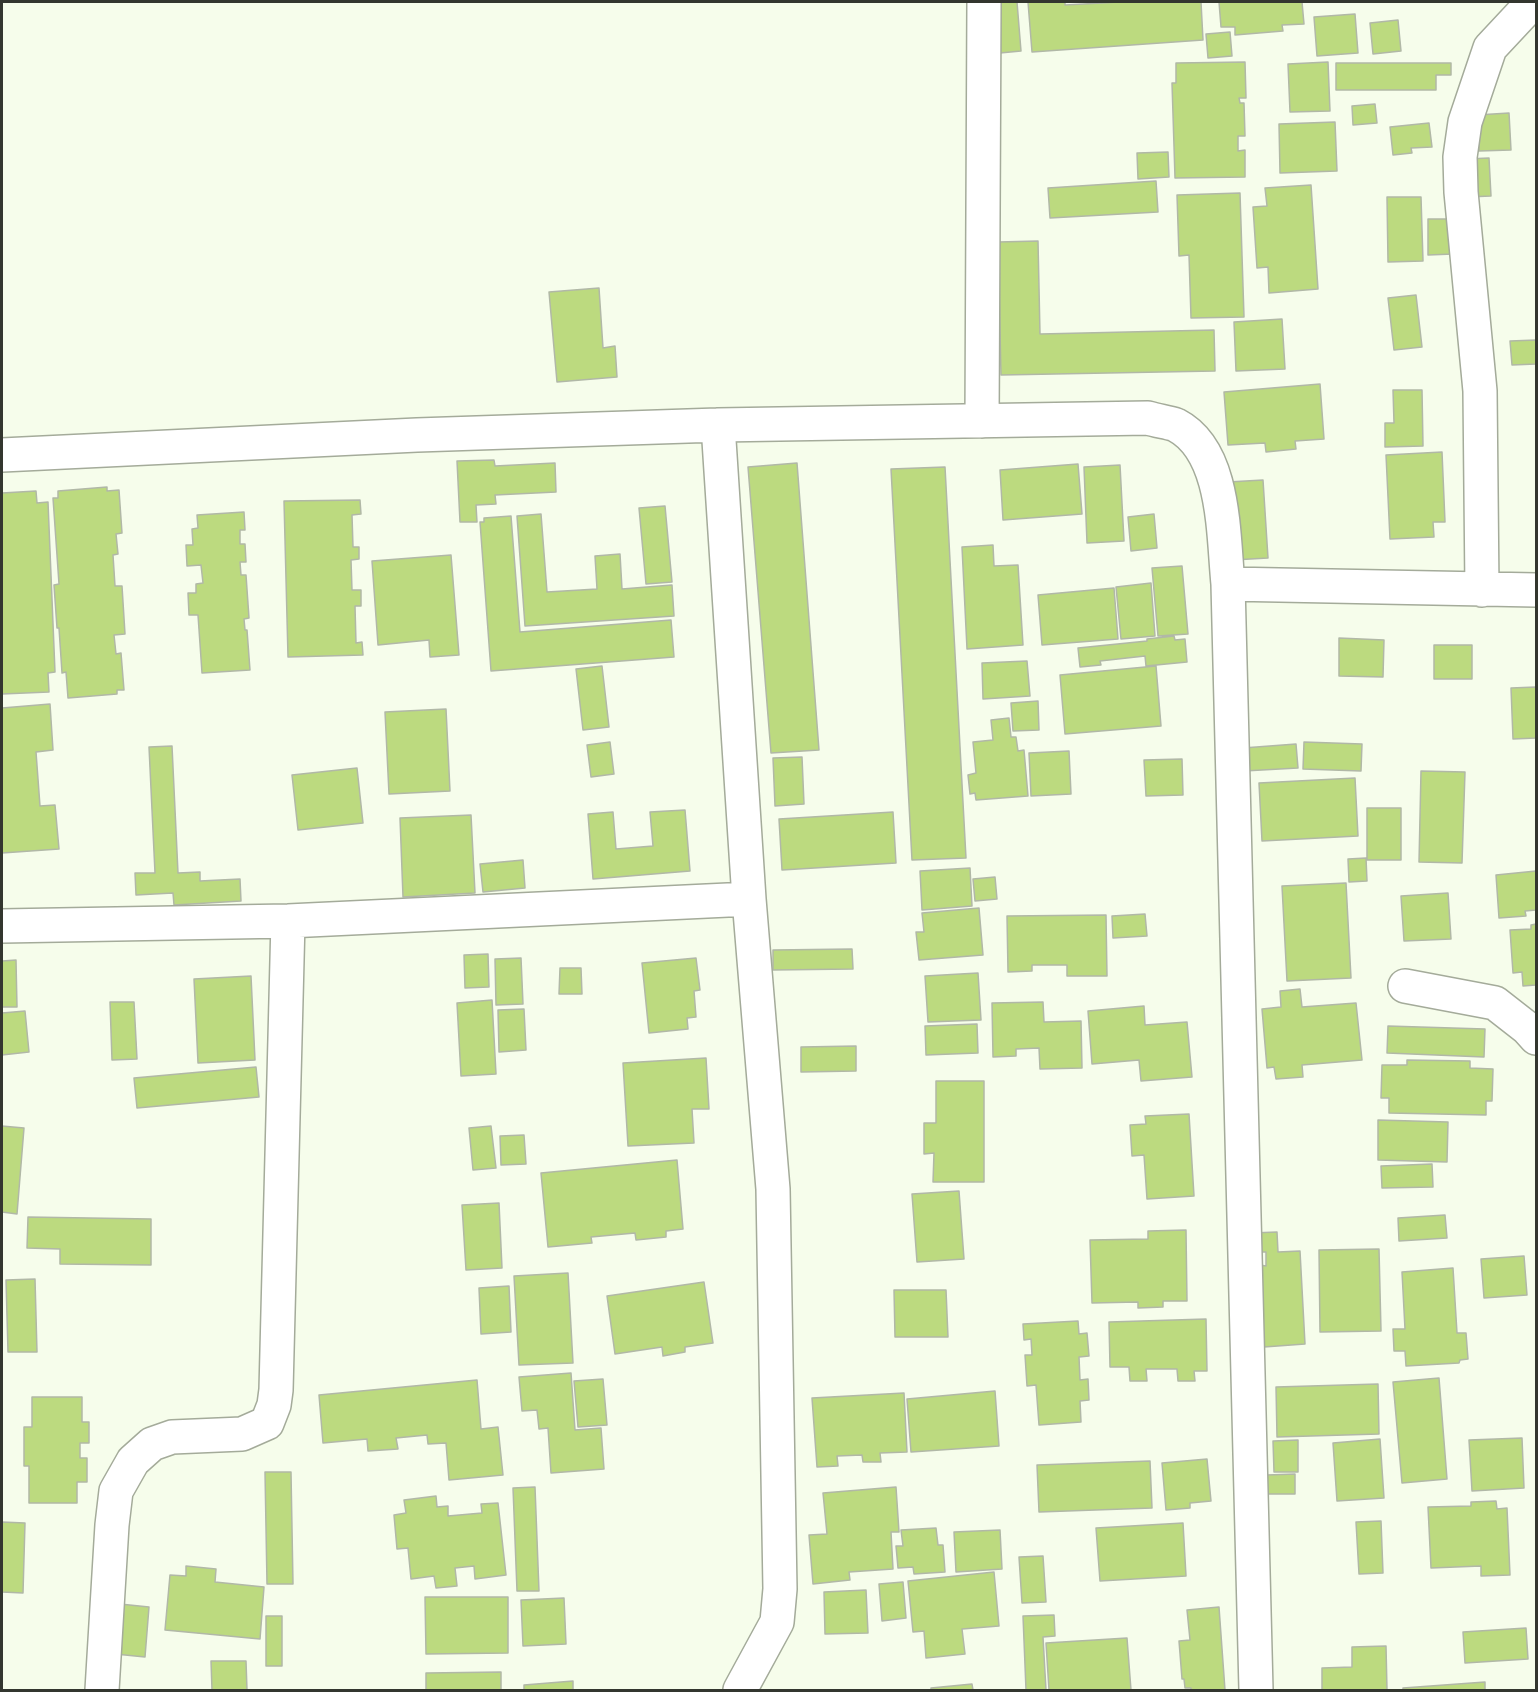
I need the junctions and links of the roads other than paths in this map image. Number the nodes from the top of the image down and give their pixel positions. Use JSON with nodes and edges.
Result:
{"nodes":[{"id":1,"x":984,"y":2,"type":"edge"},
{"id":2,"x":1533,"y":2,"type":"edge"},
{"id":3,"x":982,"y":421,"type":"junction"},
{"id":4,"x":718,"y":425,"type":"junction"},
{"id":5,"x":2,"y":455,"type":"edge"},
{"id":6,"x":1228,"y":584,"type":"junction"},
{"id":7,"x":1482,"y":590,"type":"junction"},
{"id":8,"x":1536,"y":590,"type":"edge"},
{"id":9,"x":749,"y":899,"type":"junction"},
{"id":10,"x":288,"y":921,"type":"junction"},
{"id":11,"x":2,"y":926,"type":"edge"},
{"id":12,"x":1405,"y":986,"type":"dead end"},
{"id":13,"x":1536,"y":1038,"type":"edge"},
{"id":14,"x":102,"y":1690,"type":"edge"},
{"id":15,"x":740,"y":1690,"type":"edge"},
{"id":16,"x":1256,"y":1690,"type":"edge"}],
"edges":[{"from":1,"to":3,"type":"street"},
{"from":2,"to":7,"type":"street"},
{"from":3,"to":4,"type":"street"},
{"from":3,"to":6,"type":"street"},
{"from":4,"to":5,"type":"street"},
{"from":4,"to":9,"type":"street"},
{"from":6,"to":7,"type":"street"},
{"from":6,"to":16,"type":"street"},
{"from":7,"to":8,"type":"street"},
{"from":9,"to":10,"type":"street"},
{"from":9,"to":15,"type":"street"},
{"from":10,"to":11,"type":"street"},
{"from":10,"to":14,"type":"street"},
{"from":12,"to":13,"type":"street"}]}
